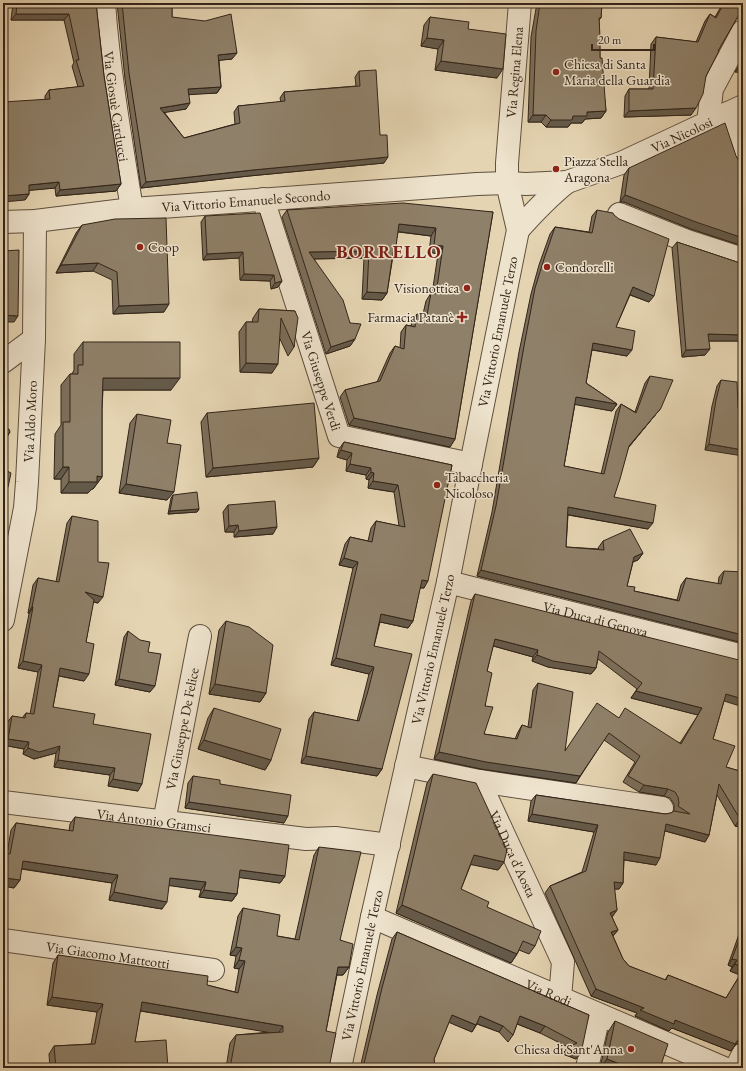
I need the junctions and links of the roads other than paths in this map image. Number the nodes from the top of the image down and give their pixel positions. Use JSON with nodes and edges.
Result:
{"nodes":[{"id":1,"x":104,"y":3,"type":"edge"},
{"id":2,"x":520,"y":3,"type":"edge"},
{"id":3,"x":743,"y":31,"type":"edge"},
{"id":4,"x":736,"y":110,"type":"edge"},
{"id":5,"x":708,"y":123,"type":"junction"},
{"id":6,"x":743,"y":159,"type":"edge"},
{"id":7,"x":567,"y":182,"type":"junction"},
{"id":8,"x":498,"y":183,"type":"junction"},
{"id":9,"x":263,"y":199,"type":"junction"},
{"id":10,"x":132,"y":209,"type":"junction"},
{"id":11,"x":619,"y":214,"type":"dead end"},
{"id":12,"x":35,"y":221,"type":"junction"},
{"id":13,"x":3,"y":222,"type":"edge"},
{"id":14,"x":518,"y":230,"type":"junction"},
{"id":15,"x":743,"y":259,"type":"edge"},
{"id":16,"x":34,"y":339,"type":"junction"},
{"id":17,"x":3,"y":362,"type":"edge"},
{"id":18,"x":471,"y":464,"type":"junction"},
{"id":19,"x":448,"y":582,"type":"junction"},
{"id":20,"x":3,"y":620,"type":"edge"},
{"id":21,"x":200,"y":636,"type":"dead end"},
{"id":22,"x":743,"y":656,"type":"edge"},
{"id":23,"x":406,"y":766,"type":"junction"},
{"id":24,"x":479,"y":781,"type":"junction"},
{"id":25,"x":3,"y":802,"type":"edge"},
{"id":26,"x":662,"y":808,"type":"dead end"},
{"id":27,"x":164,"y":822,"type":"junction"},
{"id":28,"x":387,"y":851,"type":"junction"},
{"id":29,"x":372,"y":917,"type":"junction"},
{"id":30,"x":3,"y":940,"type":"edge"},
{"id":31,"x":213,"y":970,"type":"dead end"},
{"id":32,"x":560,"y":998,"type":"junction"},
{"id":33,"x":599,"y":1015,"type":"junction"},
{"id":34,"x":743,"y":1054,"type":"edge"},
{"id":35,"x":340,"y":1068,"type":"edge"},
{"id":36,"x":587,"y":1068,"type":"edge"},
{"id":37,"x":724,"y":1068,"type":"edge"},
{"id":38,"x":736,"y":1068,"type":"edge"}],
"edges":[{"from":1,"to":10,"type":"street","name":"Via Giosuè Carducci"},
{"from":2,"to":8,"type":"street","name":"Via Regina Elena"},
{"from":3,"to":5,"type":"street"},
{"from":4,"to":5,"type":"street","name":"Via Nicolosi"},
{"from":4,"to":6,"type":"street"},
{"from":5,"to":7,"type":"street","name":"Via Nicolosi"},
{"from":7,"to":8,"type":"street","name":"Via Vittorio Emanuele Secondo"},
{"from":7,"to":14,"type":"street"},
{"from":8,"to":9,"type":"street","name":"Via Vittorio Emanuele Secondo"},
{"from":8,"to":14,"type":"street","name":"Via Regina Elena"},
{"from":9,"to":10,"type":"street","name":"Via Vittorio Emanuele Secondo"},
{"from":9,"to":18,"type":"street","name":"Via Giuseppe Verdi"},
{"from":10,"to":12,"type":"street","name":"Via Vittorio Emanuele Secondo"},
{"from":11,"to":15,"type":"street"},
{"from":12,"to":13,"type":"street","name":"Via Vittorio Emanuele Secondo"},
{"from":12,"to":16,"type":"street","name":"Via Aldo Moro"},
{"from":14,"to":18,"type":"street","name":"Via Vittorio Emanuele Terzo"},
{"from":16,"to":17,"type":"street"},
{"from":16,"to":20,"type":"street","name":"Via Aldo Moro"},
{"from":18,"to":19,"type":"street","name":"Via Vittorio Emanuele Terzo"},
{"from":19,"to":22,"type":"street","name":"Via Duca di Genova"},
{"from":19,"to":23,"type":"street","name":"Via Vittorio Emanuele Terzo"},
{"from":21,"to":27,"type":"street","name":"Via Giuseppe De Felice"},
{"from":23,"to":24,"type":"street"},
{"from":23,"to":28,"type":"street","name":"Via Vittorio Emanuele Terzo"},
{"from":24,"to":26,"type":"street"},
{"from":24,"to":32,"type":"street","name":"Via Duca d'Aosta"},
{"from":25,"to":27,"type":"street","name":"Via Antonio Gramsci"},
{"from":27,"to":28,"type":"street","name":"Via Antonio Gramsci"},
{"from":28,"to":29,"type":"street","name":"Via Vittorio Emanuele Terzo"},
{"from":29,"to":32,"type":"street","name":"Via Rodi"},
{"from":29,"to":35,"type":"street","name":"Via Vittorio Emanuele Terzo"},
{"from":30,"to":31,"type":"street","name":"Via Giacomo Matteotti"},
{"from":32,"to":33,"type":"street","name":"Via Rodi"},
{"from":33,"to":36,"type":"street"},
{"from":33,"to":37,"type":"street","name":"Via Rodi"},
{"from":34,"to":38,"type":"street"}]}
